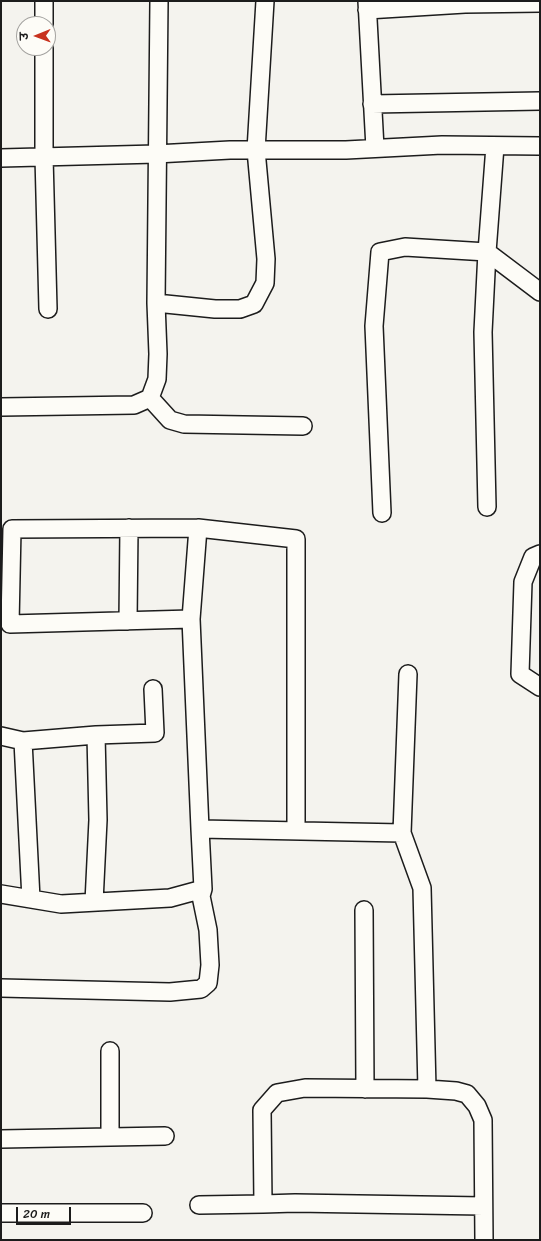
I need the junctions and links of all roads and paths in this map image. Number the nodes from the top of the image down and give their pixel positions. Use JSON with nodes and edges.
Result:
{"nodes":[{"id":1,"x":44,"y":1,"type":"edge"},
{"id":2,"x":159,"y":1,"type":"edge"},
{"id":3,"x":265,"y":1,"type":"edge"},
{"id":4,"x":540,"y":3,"type":"edge"},
{"id":5,"x":367,"y":5,"type":"edge"},
{"id":6,"x":44,"y":16,"type":"edge"},
{"id":7,"x":44,"y":56,"type":"edge"},
{"id":8,"x":540,"y":101,"type":"edge"},
{"id":9,"x":372,"y":104,"type":"junction"},
{"id":10,"x":495,"y":146,"type":"junction"},
{"id":11,"x":540,"y":146,"type":"edge"},
{"id":12,"x":375,"y":148,"type":"junction"},
{"id":13,"x":256,"y":150,"type":"junction"},
{"id":14,"x":156,"y":154,"type":"junction"},
{"id":15,"x":44,"y":157,"type":"junction"},
{"id":16,"x":1,"y":158,"type":"edge"},
{"id":17,"x":487,"y":252,"type":"junction"},
{"id":18,"x":540,"y":292,"type":"edge"},
{"id":19,"x":156,"y":303,"type":"junction"},
{"id":20,"x":48,"y":309,"type":"dead end"},
{"id":21,"x":150,"y":398,"type":"junction"},
{"id":22,"x":1,"y":407,"type":"edge"},
{"id":23,"x":303,"y":426,"type":"dead end"},
{"id":24,"x":487,"y":507,"type":"dead end"},
{"id":25,"x":382,"y":513,"type":"dead end"},
{"id":26,"x":7,"y":528,"type":"edge"},
{"id":27,"x":129,"y":528,"type":"junction"},
{"id":28,"x":198,"y":528,"type":"junction"},
{"id":29,"x":540,"y":554,"type":"edge"},
{"id":30,"x":191,"y":619,"type":"junction"},
{"id":31,"x":128,"y":621,"type":"junction"},
{"id":32,"x":6,"y":624,"type":"edge"},
{"id":33,"x":408,"y":674,"type":"dead end"},
{"id":34,"x":540,"y":687,"type":"edge"},
{"id":35,"x":153,"y":689,"type":"dead end"},
{"id":36,"x":96,"y":735,"type":"junction"},
{"id":37,"x":1,"y":736,"type":"edge"},
{"id":38,"x":23,"y":741,"type":"junction"},
{"id":39,"x":200,"y":829,"type":"junction"},
{"id":40,"x":296,"y":831,"type":"junction"},
{"id":41,"x":402,"y":833,"type":"junction"},
{"id":42,"x":203,"y":888,"type":"junction"},
{"id":43,"x":1,"y":894,"type":"edge"},
{"id":44,"x":30,"y":899,"type":"junction"},
{"id":45,"x":94,"y":902,"type":"junction"},
{"id":46,"x":364,"y":910,"type":"dead end"},
{"id":47,"x":1,"y":988,"type":"edge"},
{"id":48,"x":110,"y":1051,"type":"dead end"},
{"id":49,"x":365,"y":1089,"type":"junction"},
{"id":50,"x":428,"y":1089,"type":"junction"},
{"id":51,"x":110,"y":1136,"type":"junction"},
{"id":52,"x":165,"y":1136,"type":"dead end"},
{"id":53,"x":1,"y":1139,"type":"edge"},
{"id":54,"x":263,"y":1204,"type":"junction"},
{"id":55,"x":198,"y":1205,"type":"dead end"},
{"id":56,"x":483,"y":1206,"type":"junction"},
{"id":57,"x":1,"y":1213,"type":"edge"},
{"id":58,"x":143,"y":1213,"type":"dead end"},
{"id":59,"x":484,"y":1240,"type":"edge"}],
"edges":[{"from":1,"to":6,"type":"street"},
{"from":2,"to":14,"type":"street"},
{"from":3,"to":13,"type":"street"},
{"from":4,"to":5,"type":"street"},
{"from":5,"to":9,"type":"street"},
{"from":7,"to":15,"type":"street"},
{"from":8,"to":9,"type":"street"},
{"from":9,"to":12,"type":"street"},
{"from":10,"to":11,"type":"street"},
{"from":10,"to":12,"type":"street"},
{"from":10,"to":17,"type":"street"},
{"from":12,"to":13,"type":"street"},
{"from":13,"to":14,"type":"street"},
{"from":13,"to":19,"type":"street"},
{"from":14,"to":15,"type":"street"},
{"from":14,"to":19,"type":"street"},
{"from":15,"to":16,"type":"street"},
{"from":15,"to":20,"type":"street"},
{"from":17,"to":18,"type":"street"},
{"from":17,"to":24,"type":"street"},
{"from":17,"to":25,"type":"street"},
{"from":19,"to":21,"type":"street"},
{"from":21,"to":22,"type":"street"},
{"from":21,"to":23,"type":"street"},
{"from":26,"to":27,"type":"street"},
{"from":26,"to":32,"type":"street"},
{"from":27,"to":28,"type":"street"},
{"from":27,"to":31,"type":"street"},
{"from":28,"to":30,"type":"street"},
{"from":28,"to":40,"type":"street"},
{"from":29,"to":34,"type":"street"},
{"from":30,"to":31,"type":"street"},
{"from":30,"to":39,"type":"street"},
{"from":31,"to":32,"type":"street"},
{"from":33,"to":41,"type":"street"},
{"from":35,"to":36,"type":"street"},
{"from":36,"to":38,"type":"street"},
{"from":36,"to":45,"type":"street"},
{"from":37,"to":38,"type":"street"},
{"from":38,"to":44,"type":"street"},
{"from":39,"to":40,"type":"street"},
{"from":39,"to":42,"type":"street"},
{"from":40,"to":41,"type":"street"},
{"from":41,"to":50,"type":"street"},
{"from":42,"to":45,"type":"street"},
{"from":42,"to":47,"type":"street"},
{"from":43,"to":44,"type":"street"},
{"from":44,"to":45,"type":"street"},
{"from":46,"to":49,"type":"street"},
{"from":48,"to":51,"type":"street"},
{"from":49,"to":50,"type":"street"},
{"from":49,"to":54,"type":"street"},
{"from":50,"to":56,"type":"street"},
{"from":51,"to":52,"type":"street"},
{"from":51,"to":53,"type":"street"},
{"from":54,"to":55,"type":"street"},
{"from":54,"to":56,"type":"street"},
{"from":56,"to":59,"type":"street"},
{"from":57,"to":58,"type":"street"}]}
